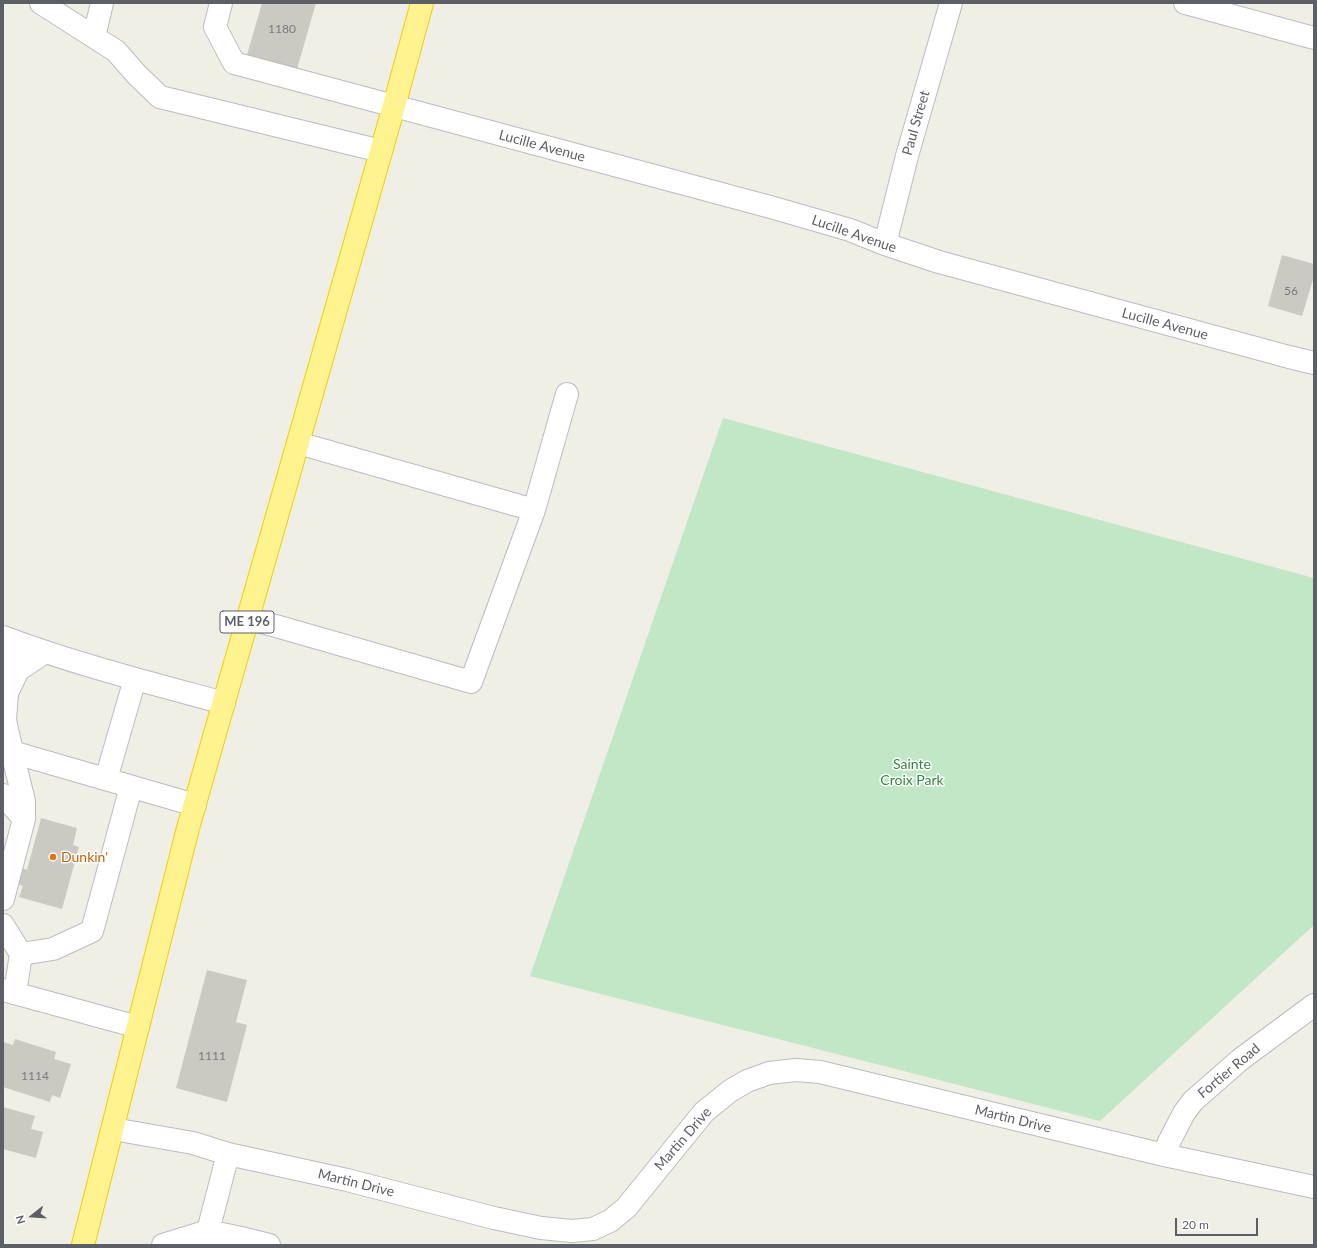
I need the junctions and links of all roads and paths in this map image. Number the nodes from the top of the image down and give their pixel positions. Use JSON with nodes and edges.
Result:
{"nodes":[{"id":1,"x":41,"y":3,"type":"edge"},
{"id":2,"x":102,"y":3,"type":"edge"},
{"id":3,"x":221,"y":3,"type":"edge"},
{"id":4,"x":422,"y":3,"type":"edge"},
{"id":5,"x":951,"y":3,"type":"edge"},
{"id":6,"x":1185,"y":3,"type":"edge"},
{"id":7,"x":94,"y":37,"type":"junction"},
{"id":8,"x":1314,"y":38,"type":"edge"},
{"id":9,"x":394,"y":106,"type":"junction"},
{"id":10,"x":381,"y":151,"type":"junction"},
{"id":11,"x":885,"y":244,"type":"junction"},
{"id":12,"x":1314,"y":363,"type":"edge"},
{"id":13,"x":567,"y":394,"type":"dead end"},
{"id":14,"x":298,"y":442,"type":"junction"},
{"id":15,"x":534,"y":510,"type":"junction"},
{"id":16,"x":248,"y":618,"type":"junction"},
{"id":17,"x":11,"y":640,"type":"edge"},
{"id":18,"x":44,"y":652,"type":"junction"},
{"id":19,"x":3,"y":662,"type":"edge"},
{"id":20,"x":135,"y":679,"type":"junction"},
{"id":21,"x":224,"y":703,"type":"junction"},
{"id":22,"x":8,"y":748,"type":"edge"},
{"id":23,"x":106,"y":779,"type":"junction"},
{"id":24,"x":131,"y":787,"type":"junction"},
{"id":25,"x":3,"y":795,"type":"edge"},
{"id":26,"x":195,"y":805,"type":"junction"},
{"id":27,"x":24,"y":819,"type":"junction"},
{"id":28,"x":3,"y":899,"type":"edge"},
{"id":29,"x":3,"y":925,"type":"edge"},
{"id":30,"x":21,"y":954,"type":"junction"},
{"id":31,"x":9,"y":991,"type":"edge"},
{"id":32,"x":1314,"y":1005,"type":"edge"},
{"id":33,"x":138,"y":1027,"type":"junction"},
{"id":34,"x":113,"y":1129,"type":"junction"},
{"id":35,"x":228,"y":1154,"type":"junction"},
{"id":36,"x":1164,"y":1155,"type":"junction"},
{"id":37,"x":1314,"y":1187,"type":"edge"},
{"id":38,"x":206,"y":1238,"type":"edge"},
{"id":39,"x":241,"y":1241,"type":"edge"},
{"id":40,"x":83,"y":1245,"type":"edge"},
{"id":41,"x":163,"y":1245,"type":"edge"},
{"id":42,"x":267,"y":1245,"type":"edge"}],
"edges":[{"from":1,"to":7,"type":"street"},
{"from":2,"to":7,"type":"street"},
{"from":3,"to":9,"type":"street","name":"Lucille Avenue"},
{"from":4,"to":9,"type":"highway","number":"ME 196"},
{"from":5,"to":11,"type":"street","name":"Paul Street"},
{"from":6,"to":8,"type":"street"},
{"from":7,"to":10,"type":"street"},
{"from":9,"to":10,"type":"highway","number":"ME 196"},
{"from":9,"to":11,"type":"street","name":"Lucille Avenue"},
{"from":10,"to":14,"type":"highway","number":"ME 196"},
{"from":11,"to":12,"type":"street","name":"Lucille Avenue"},
{"from":13,"to":15,"type":"street"},
{"from":14,"to":15,"type":"street"},
{"from":14,"to":16,"type":"highway","number":"ME 196"},
{"from":15,"to":16,"type":"street"},
{"from":16,"to":21,"type":"highway","number":"ME 196"},
{"from":17,"to":18,"type":"street"},
{"from":17,"to":19,"type":"street"},
{"from":18,"to":20,"type":"street"},
{"from":18,"to":22,"type":"street"},
{"from":20,"to":21,"type":"street"},
{"from":20,"to":23,"type":"street"},
{"from":21,"to":26,"type":"highway","number":"ME 196"},
{"from":22,"to":23,"type":"street"},
{"from":22,"to":27,"type":"street"},
{"from":23,"to":24,"type":"street"},
{"from":24,"to":26,"type":"street"},
{"from":24,"to":30,"type":"street"},
{"from":25,"to":27,"type":"street"},
{"from":26,"to":33,"type":"highway","number":"ME 196"},
{"from":27,"to":28,"type":"street"},
{"from":29,"to":30,"type":"street"},
{"from":30,"to":31,"type":"street"},
{"from":31,"to":33,"type":"street"},
{"from":32,"to":36,"type":"street","name":"Fortier Road"},
{"from":33,"to":34,"type":"highway","number":"ME 196"},
{"from":34,"to":35,"type":"street","name":"Martin Drive"},
{"from":34,"to":40,"type":"highway","number":"ME 196"},
{"from":35,"to":36,"type":"street","name":"Martin Drive"},
{"from":35,"to":38,"type":"street"},
{"from":36,"to":37,"type":"street","name":"Martin Drive"},
{"from":38,"to":39,"type":"street"},
{"from":38,"to":41,"type":"street"},
{"from":39,"to":42,"type":"street"}]}
